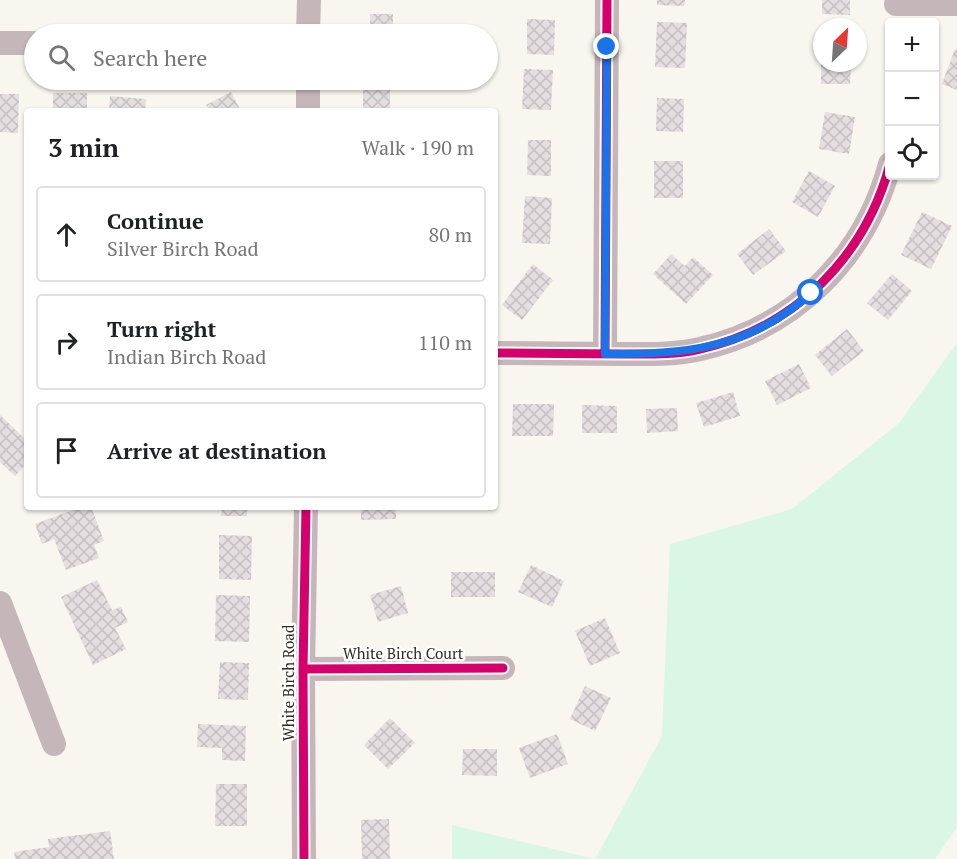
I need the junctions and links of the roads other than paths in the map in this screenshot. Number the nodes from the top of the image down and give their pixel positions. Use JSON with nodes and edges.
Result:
{"nodes":[{"id":1,"x":309,"y":0,"type":"edge"},
{"id":2,"x":607,"y":0,"type":"edge"},
{"id":3,"x":957,"y":4,"type":"edge"},
{"id":4,"x":897,"y":9,"type":"edge"},
{"id":5,"x":308,"y":24,"type":"edge"},
{"id":6,"x":0,"y":43,"type":"edge"},
{"id":7,"x":24,"y":43,"type":"edge"},
{"id":8,"x":308,"y":90,"type":"edge"},
{"id":9,"x":308,"y":108,"type":"edge"},
{"id":10,"x":885,"y":180,"type":"edge"},
{"id":11,"x":498,"y":353,"type":"edge"},
{"id":12,"x":605,"y":354,"type":"junction"},
{"id":13,"x":306,"y":510,"type":"edge"},
{"id":14,"x":0,"y":603,"type":"edge"},
{"id":15,"x":503,"y":668,"type":"dead end"},
{"id":16,"x":303,"y":669,"type":"junction"},
{"id":17,"x":54,"y":744,"type":"dead end"},
{"id":18,"x":304,"y":859,"type":"edge"}],
"edges":[{"from":1,"to":5,"type":"street"},
{"from":2,"to":12,"type":"street"},
{"from":3,"to":4,"type":"street"},
{"from":6,"to":7,"type":"street"},
{"from":8,"to":9,"type":"street"},
{"from":10,"to":12,"type":"street"},
{"from":11,"to":12,"type":"street"},
{"from":13,"to":16,"type":"street","name":"White Birch Road"},
{"from":14,"to":17,"type":"street"},
{"from":15,"to":16,"type":"street","name":"White Birch Court"},
{"from":16,"to":18,"type":"street","name":"White Birch Road"}]}
